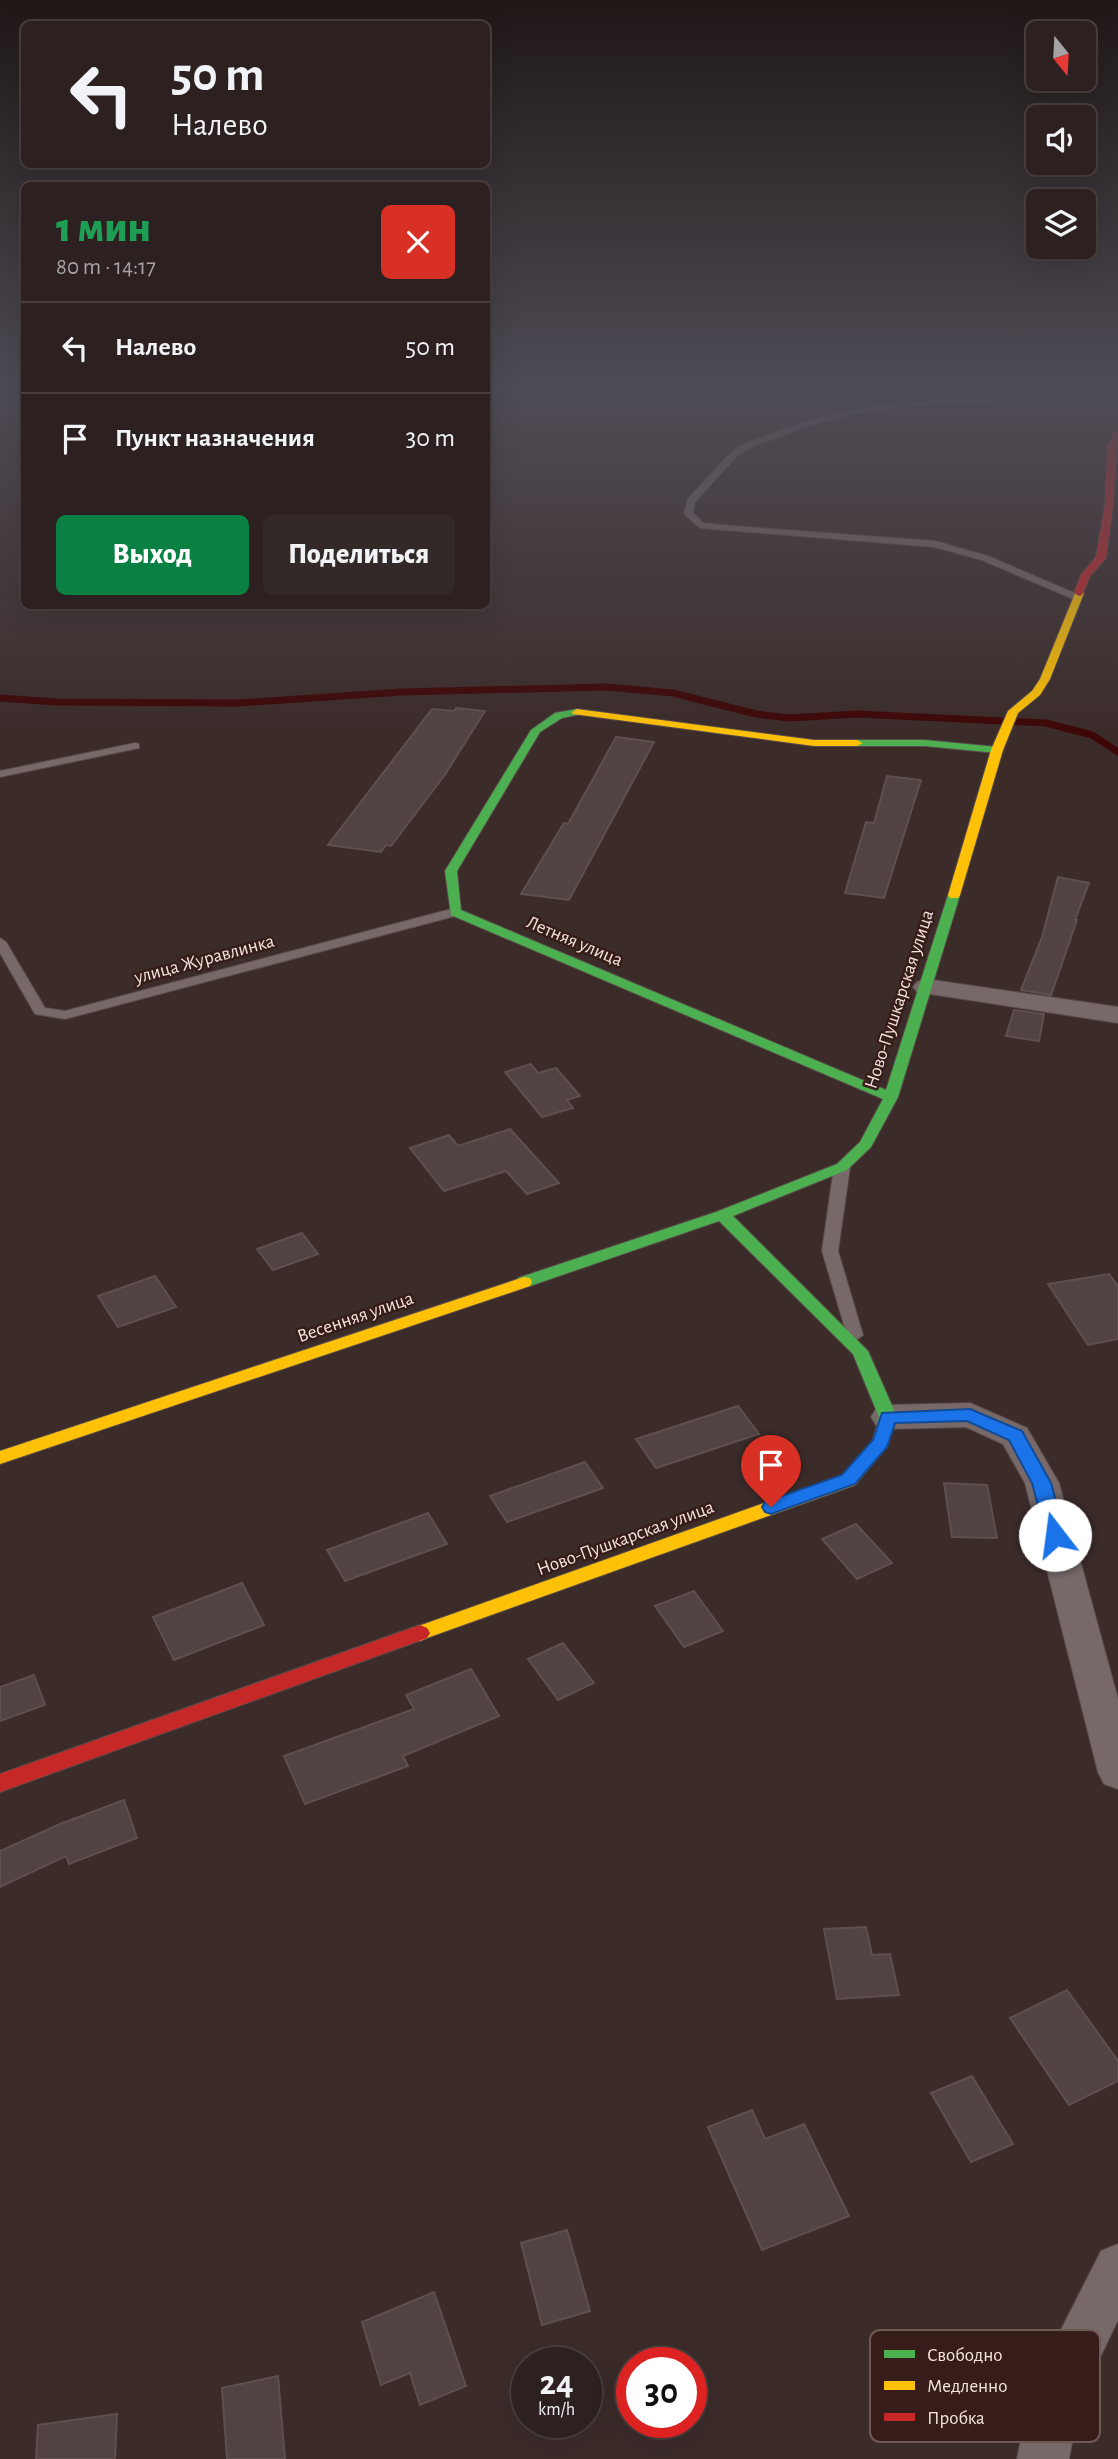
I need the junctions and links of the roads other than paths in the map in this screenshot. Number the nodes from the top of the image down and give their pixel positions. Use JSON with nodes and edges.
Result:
{"nodes":[{"id":1,"x":690,"y":504,"type":"edge"},
{"id":2,"x":1109,"y":504,"type":"edge"},
{"id":3,"x":1076,"y":597,"type":"junction"},
{"id":4,"x":135,"y":746,"type":"dead end"},
{"id":5,"x":997,"y":750,"type":"junction"},
{"id":6,"x":0,"y":774,"type":"edge"},
{"id":7,"x":455,"y":912,"type":"junction"},
{"id":8,"x":0,"y":942,"type":"edge"},
{"id":9,"x":926,"y":987,"type":"junction"},
{"id":10,"x":1118,"y":1015,"type":"edge"},
{"id":11,"x":891,"y":1097,"type":"junction"},
{"id":12,"x":842,"y":1167,"type":"junction"},
{"id":13,"x":722,"y":1214,"type":"junction"},
{"id":14,"x":860,"y":1350,"type":"junction"},
{"id":15,"x":888,"y":1417,"type":"junction"},
{"id":16,"x":0,"y":1458,"type":"edge"},
{"id":17,"x":1118,"y":1772,"type":"edge"},
{"id":18,"x":0,"y":1783,"type":"edge"},
{"id":19,"x":1118,"y":2268,"type":"edge"},
{"id":20,"x":1087,"y":2330,"type":"edge"}],
"edges":[{"from":1,"to":3,"type":"lane"},
{"from":2,"to":3,"type":"street","name":"Ново-Пушкарская улица"},
{"from":3,"to":5,"type":"street","name":"Ново-Пушкарская улица"},
{"from":4,"to":6,"type":"lane"},
{"from":5,"to":7,"type":"street"},
{"from":5,"to":9,"type":"street","name":"Ново-Пушкарская улица"},
{"from":7,"to":8,"type":"lane","name":"улица Журавлинка"},
{"from":7,"to":11,"type":"street","name":"Летняя улица"},
{"from":9,"to":10,"type":"street"},
{"from":9,"to":11,"type":"street","name":"Ново-Пушкарская улица"},
{"from":11,"to":12,"type":"street","name":"Ново-Пушкарская улица"},
{"from":12,"to":13,"type":"street","name":"Ново-Пушкарская улица"},
{"from":12,"to":14,"type":"lane"},
{"from":13,"to":14,"type":"street"},
{"from":13,"to":16,"type":"street","name":"Весенняя улица"},
{"from":14,"to":15,"type":"street"},
{"from":15,"to":17,"type":"street"},
{"from":15,"to":18,"type":"street","name":"Ново-Пушкарская улица"},
{"from":19,"to":20,"type":"street"}]}
